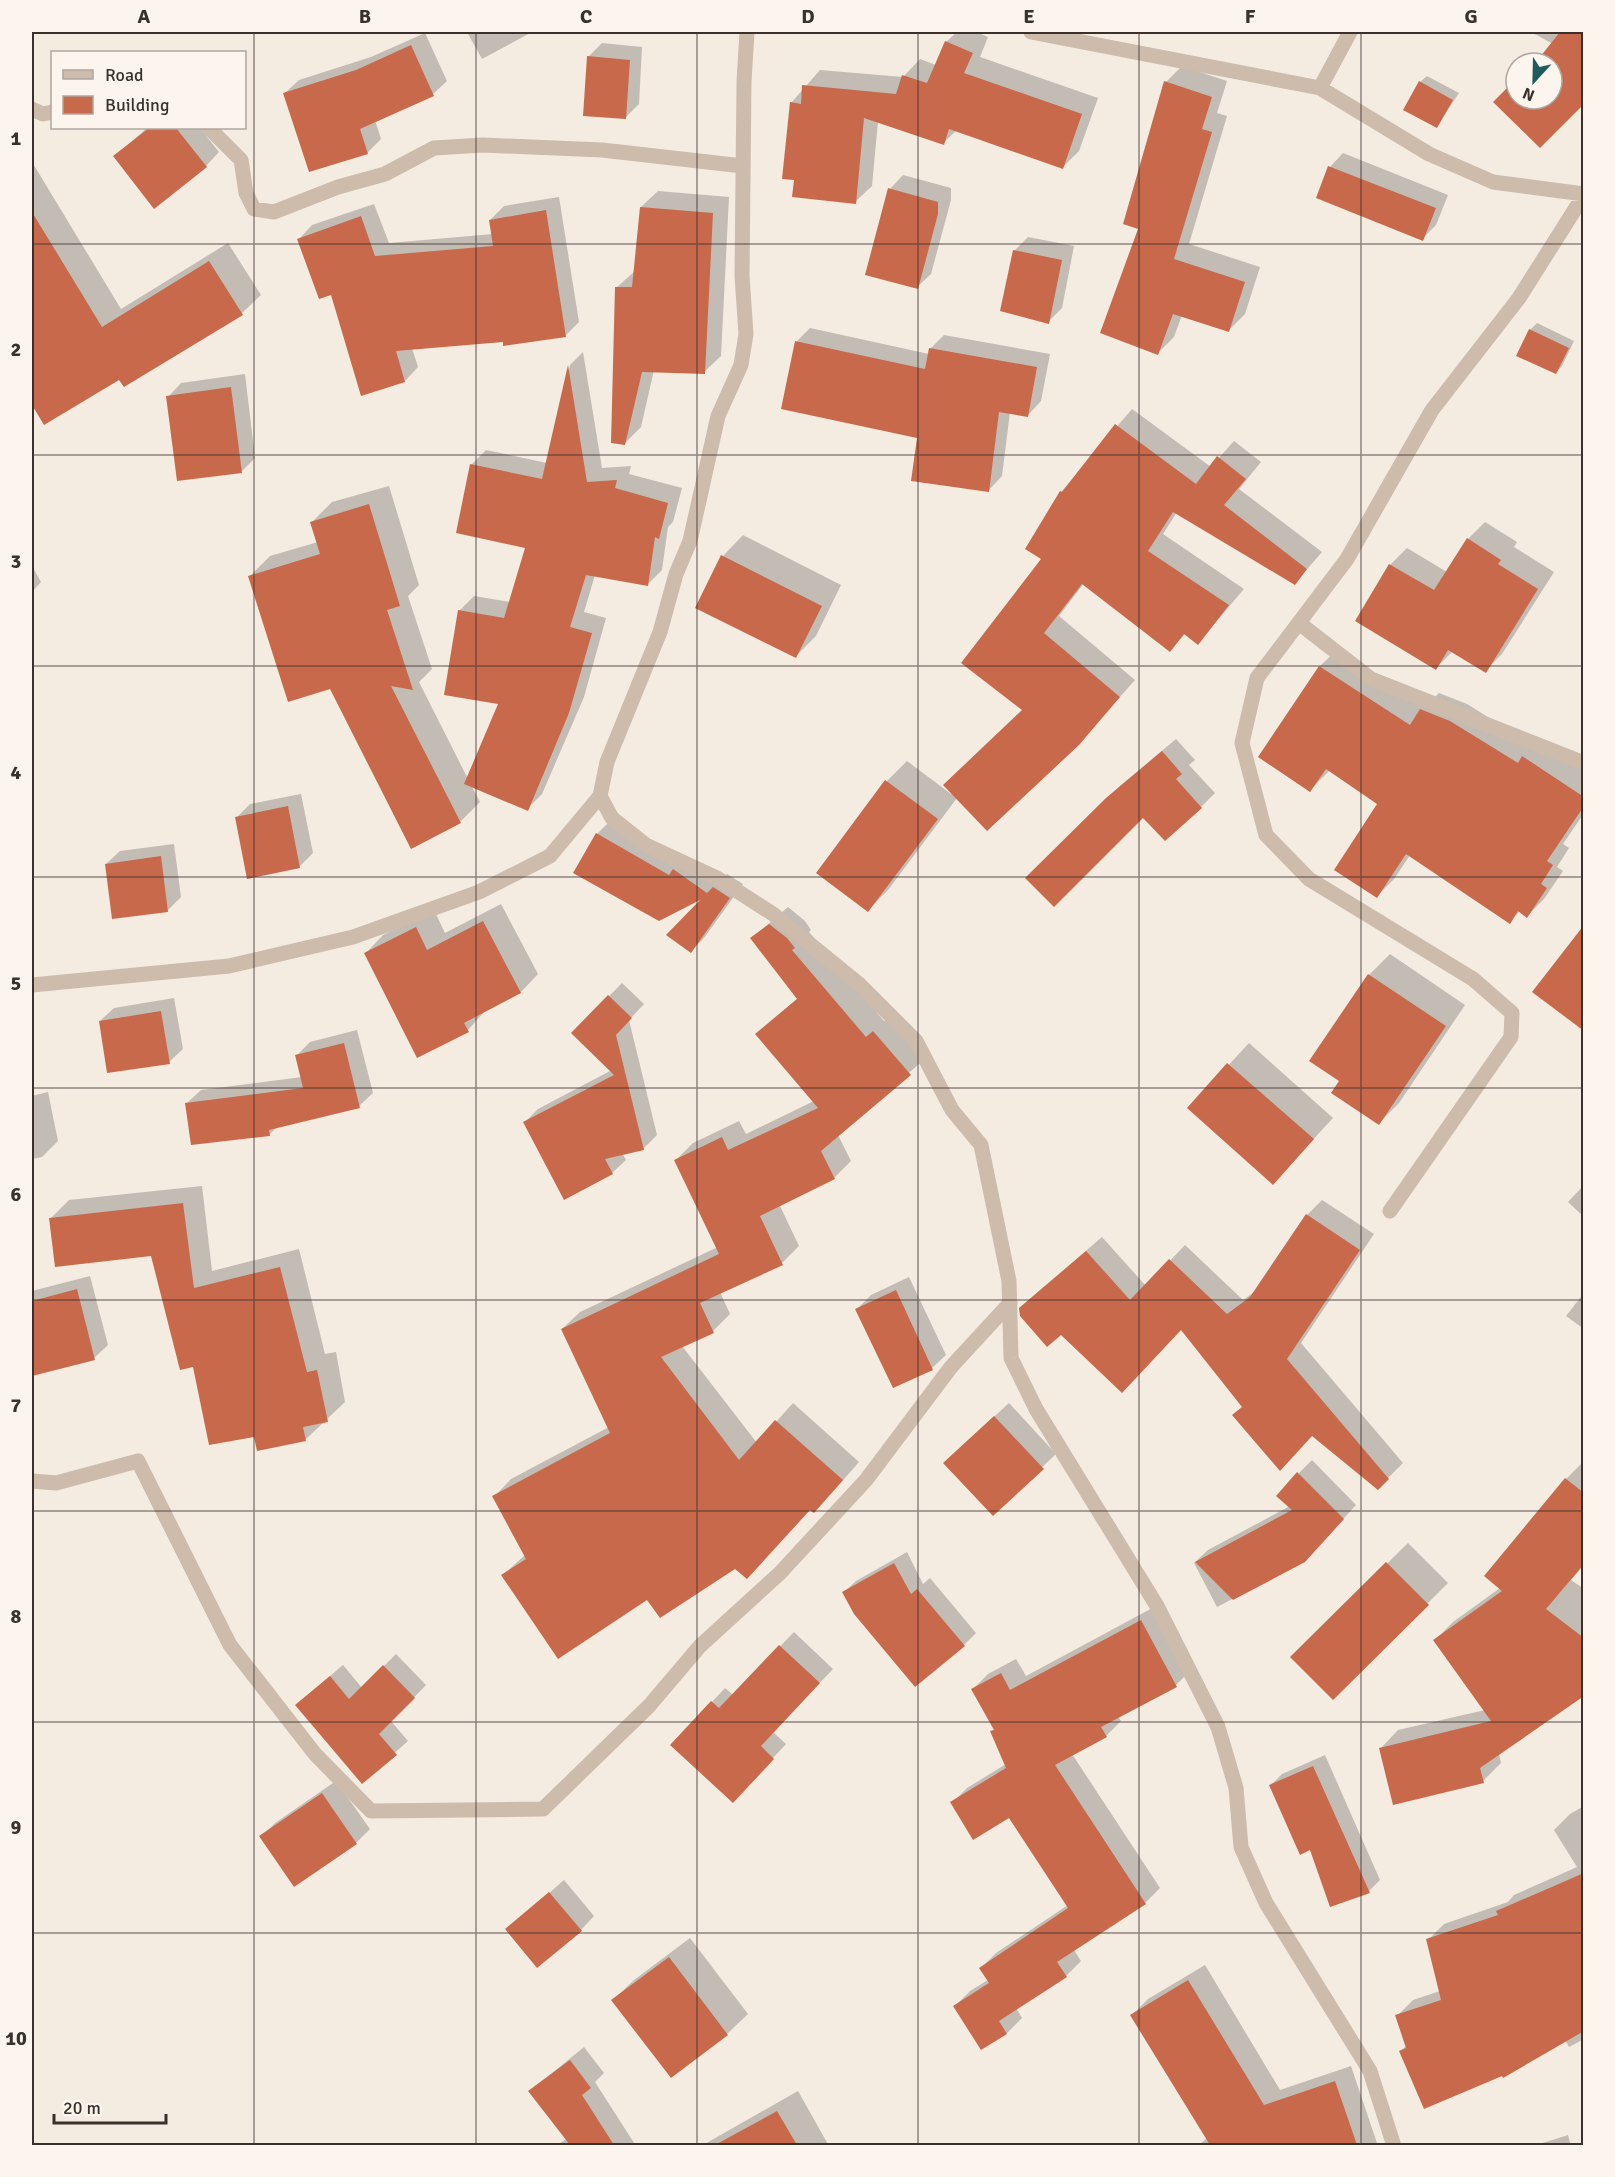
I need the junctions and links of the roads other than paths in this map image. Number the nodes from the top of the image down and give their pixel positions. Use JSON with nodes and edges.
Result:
{"nodes":[{"id":1,"x":747,"y":32,"type":"edge"},
{"id":2,"x":1031,"y":32,"type":"edge"},
{"id":3,"x":1350,"y":32,"type":"edge"},
{"id":4,"x":1320,"y":88,"type":"junction"},
{"id":5,"x":32,"y":109,"type":"edge"},
{"id":6,"x":51,"y":112,"type":"edge"},
{"id":7,"x":210,"y":129,"type":"edge"},
{"id":8,"x":743,"y":166,"type":"junction"},
{"id":9,"x":1584,"y":195,"type":"edge"},
{"id":10,"x":1299,"y":623,"type":"junction"},
{"id":11,"x":1584,"y":763,"type":"edge"},
{"id":12,"x":600,"y":796,"type":"junction"},
{"id":13,"x":32,"y":985,"type":"edge"},
{"id":14,"x":1390,"y":1211,"type":"dead end"},
{"id":15,"x":1010,"y":1303,"type":"junction"},
{"id":16,"x":32,"y":1480,"type":"edge"},
{"id":17,"x":1394,"y":2145,"type":"edge"}],
"edges":[{"from":1,"to":8,"type":"street"},
{"from":2,"to":4,"type":"street"},
{"from":3,"to":4,"type":"street"},
{"from":4,"to":9,"type":"street"},
{"from":5,"to":6,"type":"street"},
{"from":7,"to":8,"type":"street"},
{"from":8,"to":12,"type":"street"},
{"from":9,"to":10,"type":"street"},
{"from":10,"to":11,"type":"street"},
{"from":10,"to":14,"type":"street"},
{"from":12,"to":13,"type":"street"},
{"from":12,"to":15,"type":"street"},
{"from":15,"to":16,"type":"street"},
{"from":15,"to":17,"type":"street"}]}
